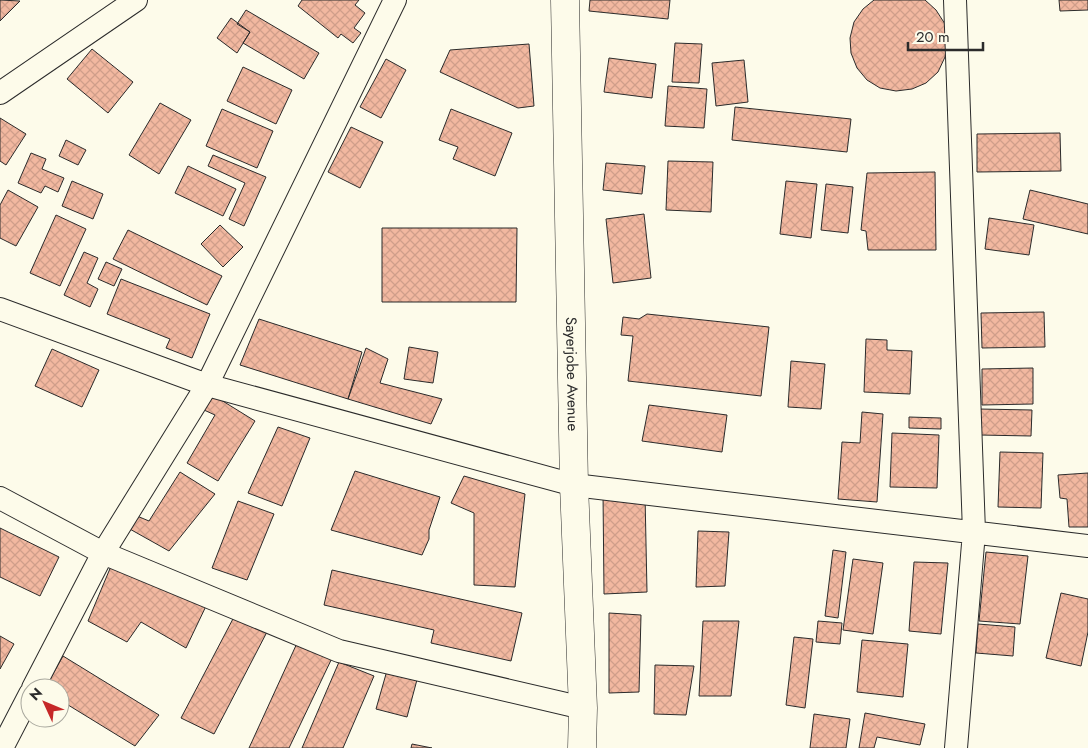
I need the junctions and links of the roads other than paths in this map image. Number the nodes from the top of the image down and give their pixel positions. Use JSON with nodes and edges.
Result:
{"nodes":[{"id":1,"x":136,"y":0,"type":"edge"},
{"id":2,"x":395,"y":0,"type":"edge"},
{"id":3,"x":565,"y":0,"type":"edge"},
{"id":4,"x":955,"y":0,"type":"edge"},
{"id":5,"x":0,"y":93,"type":"edge"},
{"id":6,"x":0,"y":308,"type":"edge"},
{"id":7,"x":207,"y":385,"type":"junction"},
{"id":8,"x":574,"y":485,"type":"junction"},
{"id":9,"x":0,"y":498,"type":"edge"},
{"id":10,"x":974,"y":532,"type":"junction"},
{"id":11,"x":1088,"y":546,"type":"edge"},
{"id":12,"x":102,"y":552,"type":"junction"},
{"id":13,"x":38,"y":678,"type":"edge"},
{"id":14,"x":583,"y":708,"type":"junction"},
{"id":15,"x":20,"y":713,"type":"edge"},
{"id":16,"x":2,"y":748,"type":"edge"},
{"id":17,"x":582,"y":748,"type":"edge"},
{"id":18,"x":956,"y":748,"type":"edge"}],
"edges":[{"from":1,"to":5,"type":"street"},
{"from":2,"to":7,"type":"street"},
{"from":3,"to":8,"type":"main road","name":"Sayerjobe Avenue"},
{"from":4,"to":10,"type":"street"},
{"from":6,"to":7,"type":"street"},
{"from":7,"to":8,"type":"street"},
{"from":7,"to":12,"type":"street"},
{"from":8,"to":10,"type":"street"},
{"from":8,"to":14,"type":"main road","name":"Sayerjobe Avenue"},
{"from":9,"to":12,"type":"street"},
{"from":10,"to":11,"type":"street"},
{"from":10,"to":18,"type":"street"},
{"from":12,"to":13,"type":"street"},
{"from":12,"to":14,"type":"street"},
{"from":14,"to":17,"type":"main road","name":"Sayerjobe Avenue"},
{"from":15,"to":16,"type":"street"}]}
